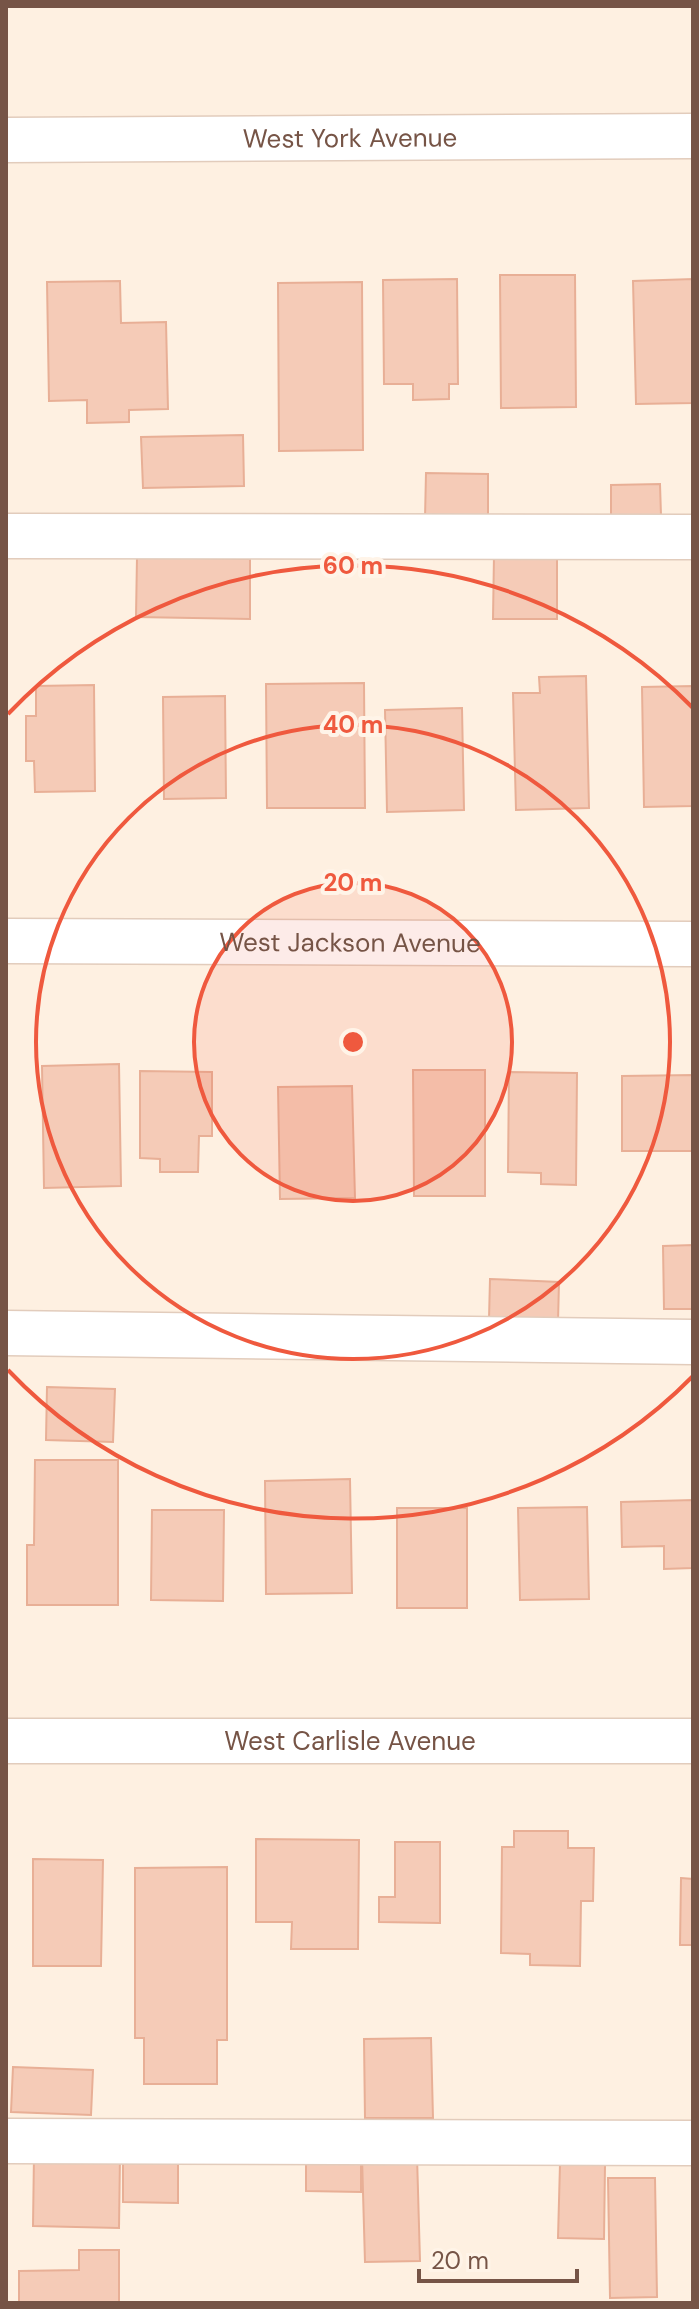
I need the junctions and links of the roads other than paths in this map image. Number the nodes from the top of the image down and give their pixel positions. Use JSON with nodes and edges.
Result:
{"nodes":[{"id":1,"x":693,"y":136,"type":"edge"},
{"id":2,"x":6,"y":140,"type":"edge"},
{"id":3,"x":6,"y":536,"type":"edge"},
{"id":4,"x":693,"y":537,"type":"edge"},
{"id":5,"x":6,"y":941,"type":"edge"},
{"id":6,"x":693,"y":944,"type":"edge"},
{"id":7,"x":6,"y":1333,"type":"edge"},
{"id":8,"x":693,"y":1342,"type":"edge"},
{"id":9,"x":6,"y":1741,"type":"edge"},
{"id":10,"x":693,"y":1741,"type":"edge"},
{"id":11,"x":6,"y":2141,"type":"edge"},
{"id":12,"x":693,"y":2143,"type":"edge"}],
"edges":[{"from":1,"to":2,"type":"street","name":"West York Avenue"},
{"from":3,"to":4,"type":"street"},
{"from":5,"to":6,"type":"street","name":"West Jackson Avenue"},
{"from":7,"to":8,"type":"street"},
{"from":9,"to":10,"type":"street","name":"West Carlisle Avenue"},
{"from":11,"to":12,"type":"street"}]}
